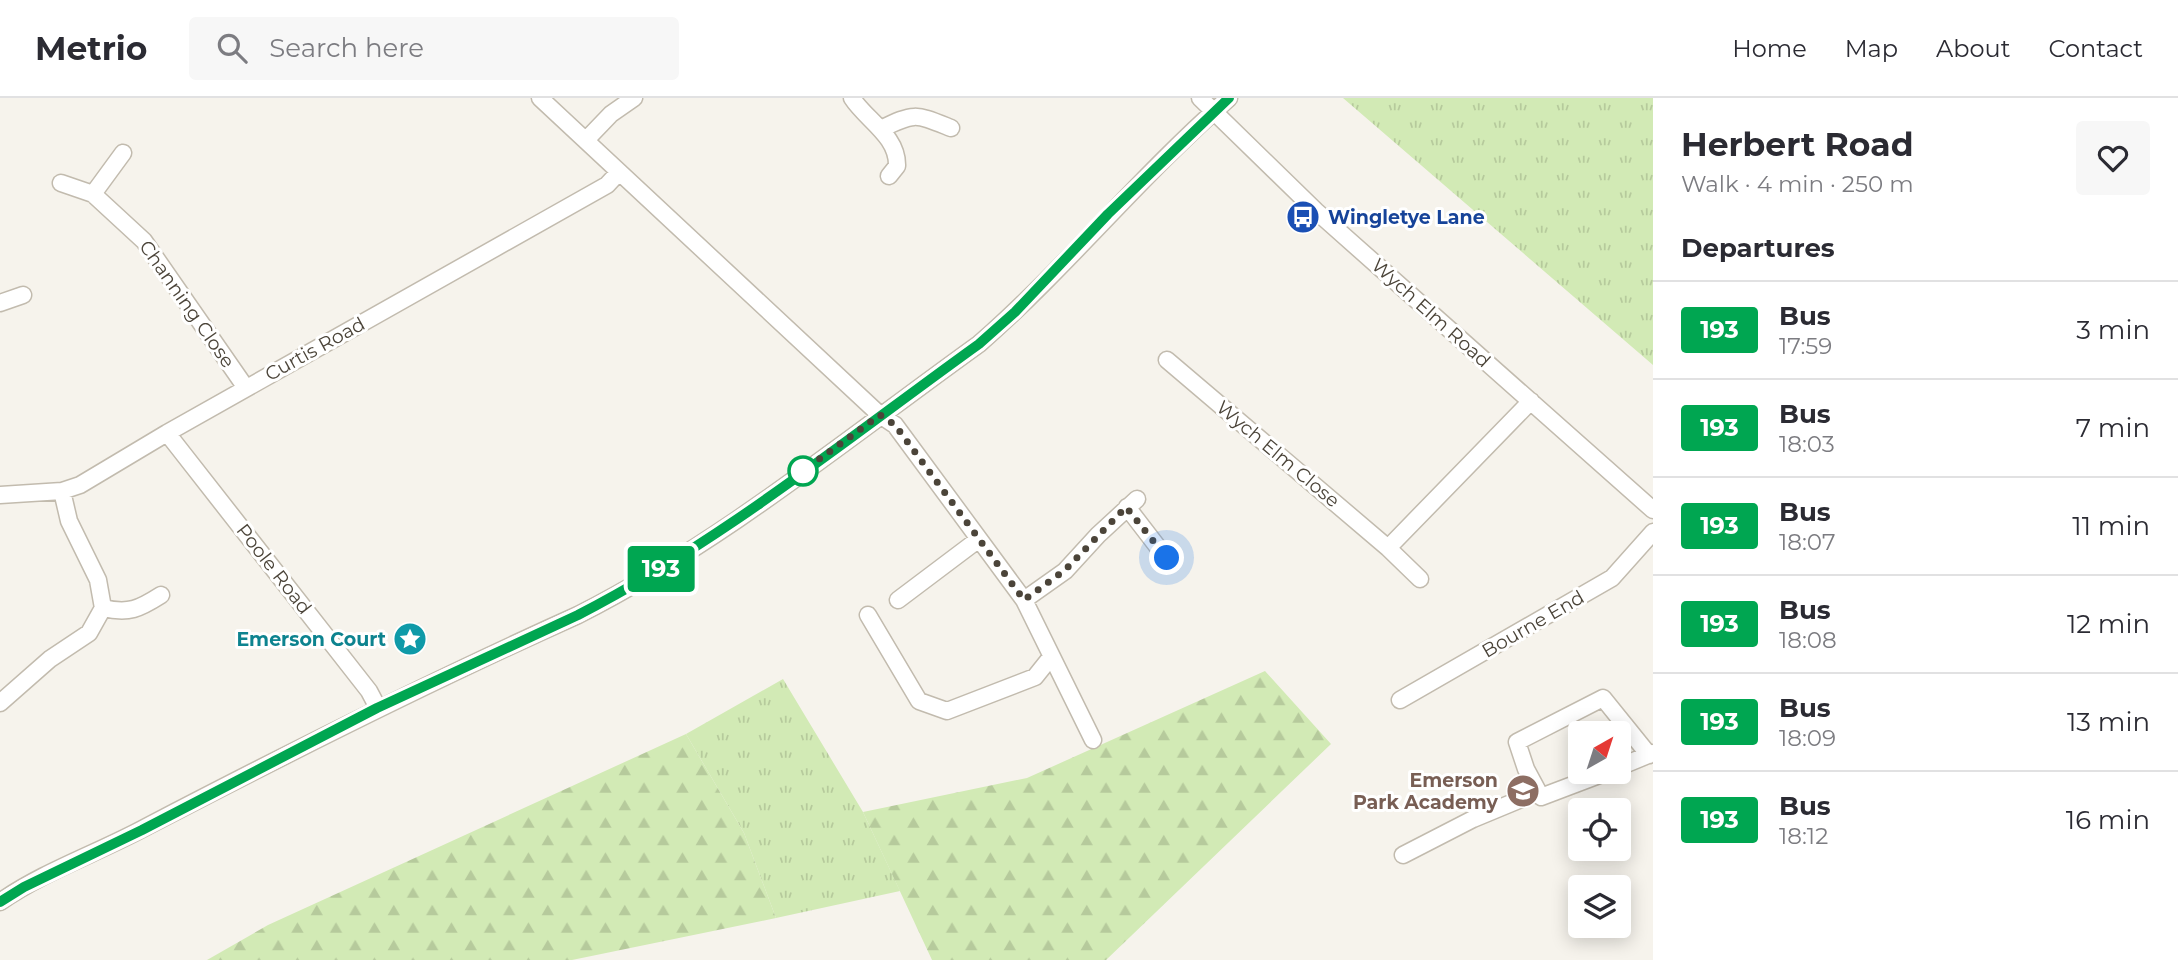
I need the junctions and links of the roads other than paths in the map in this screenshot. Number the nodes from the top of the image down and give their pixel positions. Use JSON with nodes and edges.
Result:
{"nodes":[{"id":1,"x":540,"y":98,"type":"edge"},
{"id":2,"x":634,"y":98,"type":"edge"},
{"id":3,"x":852,"y":98,"type":"edge"},
{"id":4,"x":1200,"y":98,"type":"edge"},
{"id":5,"x":1229,"y":98,"type":"edge"},
{"id":6,"x":1213,"y":112,"type":"junction"},
{"id":7,"x":951,"y":128,"type":"dead end"},
{"id":8,"x":884,"y":135,"type":"junction"},
{"id":9,"x":586,"y":140,"type":"junction"},
{"id":10,"x":123,"y":153,"type":"dead end"},
{"id":11,"x":619,"y":172,"type":"junction"},
{"id":12,"x":889,"y":176,"type":"dead end"},
{"id":13,"x":61,"y":183,"type":"dead end"},
{"id":14,"x":93,"y":194,"type":"junction"},
{"id":15,"x":23,"y":295,"type":"dead end"},
{"id":16,"x":0,"y":303,"type":"edge"},
{"id":17,"x":1167,"y":360,"type":"dead end"},
{"id":18,"x":246,"y":388,"type":"junction"},
{"id":19,"x":1531,"y":401,"type":"junction"},
{"id":20,"x":880,"y":415,"type":"junction"},
{"id":21,"x":167,"y":433,"type":"junction"},
{"id":22,"x":62,"y":491,"type":"junction"},
{"id":23,"x":0,"y":495,"type":"edge"},
{"id":24,"x":1653,"y":510,"type":"edge"},
{"id":25,"x":1653,"y":532,"type":"edge"},
{"id":26,"x":979,"y":539,"type":"junction"},
{"id":27,"x":1388,"y":548,"type":"junction"},
{"id":28,"x":1167,"y":558,"type":"dead end"},
{"id":29,"x":1420,"y":579,"type":"dead end"},
{"id":30,"x":161,"y":595,"type":"dead end"},
{"id":31,"x":898,"y":600,"type":"dead end"},
{"id":32,"x":1024,"y":600,"type":"junction"},
{"id":33,"x":103,"y":608,"type":"junction"},
{"id":34,"x":867,"y":615,"type":"dead end"},
{"id":35,"x":1051,"y":657,"type":"junction"},
{"id":36,"x":1400,"y":700,"type":"dead end"},
{"id":37,"x":0,"y":703,"type":"edge"},
{"id":38,"x":377,"y":708,"type":"junction"},
{"id":39,"x":1093,"y":740,"type":"dead end"},
{"id":40,"x":1651,"y":754,"type":"edge"},
{"id":41,"x":1631,"y":762,"type":"edge"},
{"id":42,"x":1575,"y":784,"type":"edge"},
{"id":43,"x":1538,"y":792,"type":"junction"},
{"id":44,"x":1404,"y":855,"type":"dead end"},
{"id":45,"x":0,"y":902,"type":"edge"}],
"edges":[{"from":1,"to":9,"type":"street"},
{"from":2,"to":9,"type":"street"},
{"from":3,"to":8,"type":"street"},
{"from":4,"to":6,"type":"street","name":"Wych Elm Road"},
{"from":5,"to":6,"type":"street"},
{"from":6,"to":19,"type":"street","name":"Wych Elm Road"},
{"from":6,"to":20,"type":"street"},
{"from":7,"to":8,"type":"street"},
{"from":8,"to":12,"type":"street"},
{"from":9,"to":11,"type":"street"},
{"from":10,"to":14,"type":"street"},
{"from":11,"to":18,"type":"street","name":"Curtis Road"},
{"from":11,"to":20,"type":"street"},
{"from":13,"to":14,"type":"street","name":"Channing Close"},
{"from":14,"to":18,"type":"street","name":"Channing Close"},
{"from":15,"to":16,"type":"street"},
{"from":17,"to":27,"type":"street","name":"Wych Elm Close"},
{"from":18,"to":21,"type":"street","name":"Curtis Road"},
{"from":19,"to":24,"type":"street","name":"Wych Elm Road"},
{"from":19,"to":27,"type":"street"},
{"from":20,"to":26,"type":"street"},
{"from":20,"to":38,"type":"street"},
{"from":21,"to":22,"type":"street","name":"Curtis Road"},
{"from":21,"to":38,"type":"street","name":"Poole Road"},
{"from":22,"to":23,"type":"street","name":"Curtis Road"},
{"from":22,"to":33,"type":"street"},
{"from":25,"to":36,"type":"street","name":"Bourne End"},
{"from":26,"to":31,"type":"street"},
{"from":26,"to":32,"type":"street"},
{"from":27,"to":29,"type":"street","name":"Wych Elm Close"},
{"from":28,"to":32,"type":"street"},
{"from":30,"to":33,"type":"street"},
{"from":32,"to":35,"type":"street"},
{"from":33,"to":37,"type":"street"},
{"from":34,"to":35,"type":"street"},
{"from":35,"to":39,"type":"street"},
{"from":38,"to":45,"type":"street"},
{"from":40,"to":41,"type":"street"},
{"from":40,"to":43,"type":"street"},
{"from":42,"to":43,"type":"street"},
{"from":43,"to":44,"type":"street"}]}
